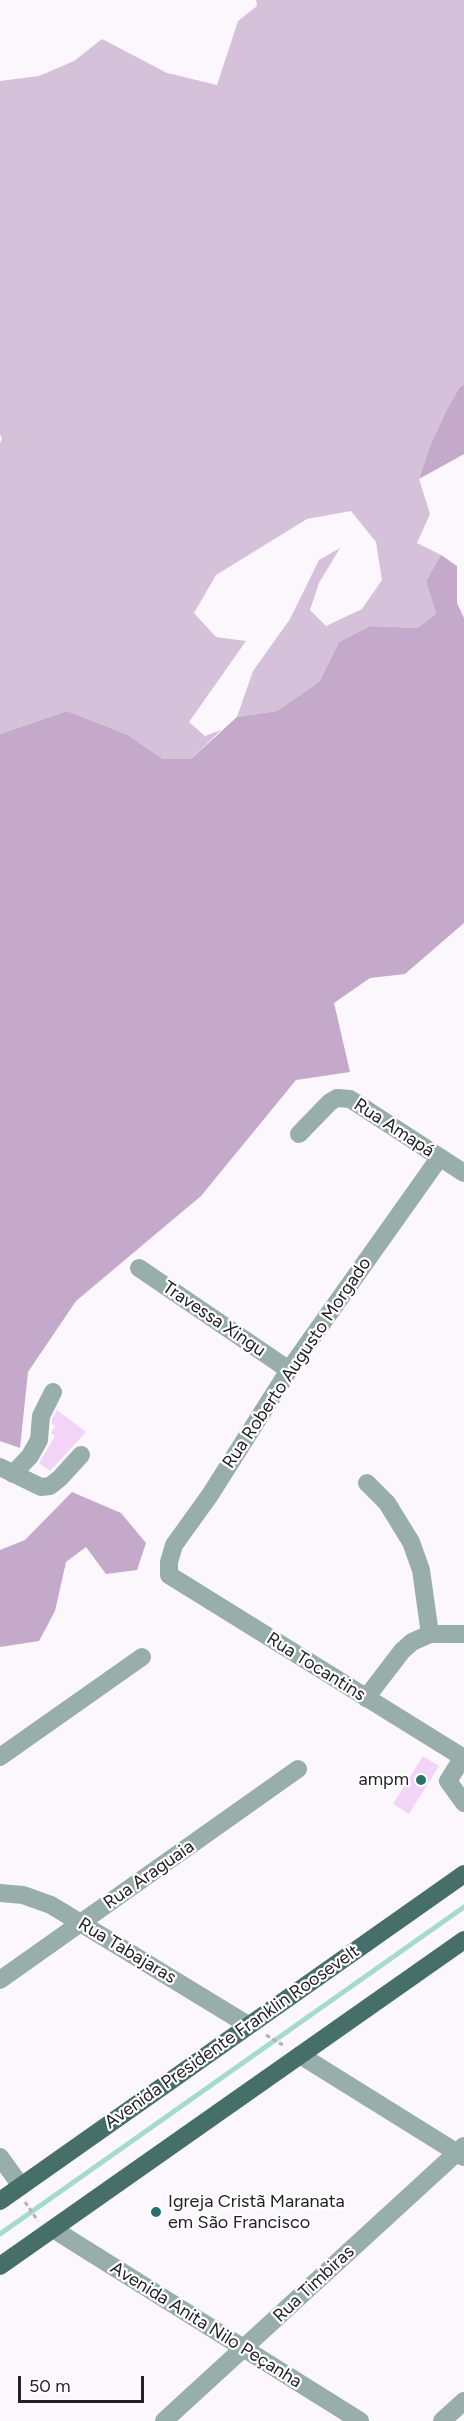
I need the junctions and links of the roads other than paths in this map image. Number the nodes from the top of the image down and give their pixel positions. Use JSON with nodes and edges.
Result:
{"nodes":[{"id":1,"x":299,"y":1134,"type":"dead end"},
{"id":2,"x":440,"y":1157,"type":"junction"},
{"id":3,"x":464,"y":1173,"type":"edge"},
{"id":4,"x":139,"y":1268,"type":"dead end"},
{"id":5,"x":289,"y":1370,"type":"junction"},
{"id":6,"x":53,"y":1392,"type":"dead end"},
{"id":7,"x":81,"y":1455,"type":"dead end"},
{"id":8,"x":7,"y":1470,"type":"edge"},
{"id":9,"x":367,"y":1483,"type":"dead end"},
{"id":10,"x":169,"y":1575,"type":"joint"},
{"id":11,"x":430,"y":1634,"type":"junction"},
{"id":12,"x":464,"y":1634,"type":"edge"},
{"id":13,"x":142,"y":1657,"type":"dead end"},
{"id":14,"x":366,"y":1698,"type":"junction"},
{"id":15,"x":0,"y":1757,"type":"edge"},
{"id":16,"x":463,"y":1758,"type":"edge"},
{"id":17,"x":298,"y":1769,"type":"dead end"},
{"id":18,"x":464,"y":1803,"type":"edge"},
{"id":19,"x":464,"y":1874,"type":"edge"},
{"id":20,"x":0,"y":1893,"type":"edge"},
{"id":21,"x":81,"y":1923,"type":"junction"},
{"id":22,"x":464,"y":1940,"type":"edge"},
{"id":23,"x":0,"y":1980,"type":"edge"},
{"id":24,"x":248,"y":2025,"type":"junction"},
{"id":25,"x":300,"y":2055,"type":"junction"},
{"id":26,"x":462,"y":2152,"type":"edge"},
{"id":27,"x":0,"y":2157,"type":"edge"},
{"id":28,"x":23,"y":2194,"type":"junction"},
{"id":29,"x":0,"y":2201,"type":"edge"},
{"id":30,"x":45,"y":2225,"type":"junction"},
{"id":31,"x":0,"y":2266,"type":"edge"},
{"id":32,"x":243,"y":2349,"type":"junction"},
{"id":33,"x":464,"y":2401,"type":"edge"},
{"id":34,"x":164,"y":2421,"type":"edge"},
{"id":35,"x":360,"y":2421,"type":"edge"},
{"id":36,"x":441,"y":2421,"type":"edge"}],
"edges":[{"from":1,"to":2,"type":"street","name":"Rua Amapá"},
{"from":2,"to":3,"type":"street","name":"Rua Amapá"},
{"from":2,"to":5,"type":"street","name":"Rua Roberto Augusto Morgado"},
{"from":4,"to":5,"type":"street","name":"Travessa Xingu"},
{"from":5,"to":10,"type":"street","name":"Rua Roberto Augusto Morgado"},
{"from":6,"to":8,"type":"street"},
{"from":7,"to":8,"type":"street"},
{"from":9,"to":11,"type":"street"},
{"from":10,"to":14,"type":"street","name":"Rua Tocantins"},
{"from":11,"to":12,"type":"street"},
{"from":11,"to":14,"type":"street"},
{"from":13,"to":15,"type":"street"},
{"from":14,"to":16,"type":"street","name":"Rua Tocantins"},
{"from":16,"to":18,"type":"street"},
{"from":17,"to":21,"type":"street","name":"Rua Araguaia"},
{"from":19,"to":24,"type":"main road","name":"Avenida Presidente Franklin Roosevelt"},
{"from":20,"to":21,"type":"street","name":"Rua Tabajaras"},
{"from":21,"to":23,"type":"street","name":"Rua Araguaia"},
{"from":21,"to":24,"type":"street","name":"Rua Tabajaras"},
{"from":22,"to":25,"type":"main road"},
{"from":24,"to":28,"type":"main road","name":"Avenida Presidente Franklin Roosevelt"},
{"from":25,"to":26,"type":"street"},
{"from":25,"to":30,"type":"main road"},
{"from":26,"to":32,"type":"street","name":"Rua Timbiras"},
{"from":27,"to":28,"type":"street"},
{"from":28,"to":29,"type":"main road","name":"Avenida Presidente Franklin Roosevelt"},
{"from":30,"to":31,"type":"main road"},
{"from":30,"to":32,"type":"street","name":"Avenida Anita Nilo Peçanha"},
{"from":32,"to":34,"type":"street","name":"Rua Timbiras"},
{"from":32,"to":35,"type":"street","name":"Avenida Anita Nilo Peçanha"},
{"from":33,"to":36,"type":"street"}]}
